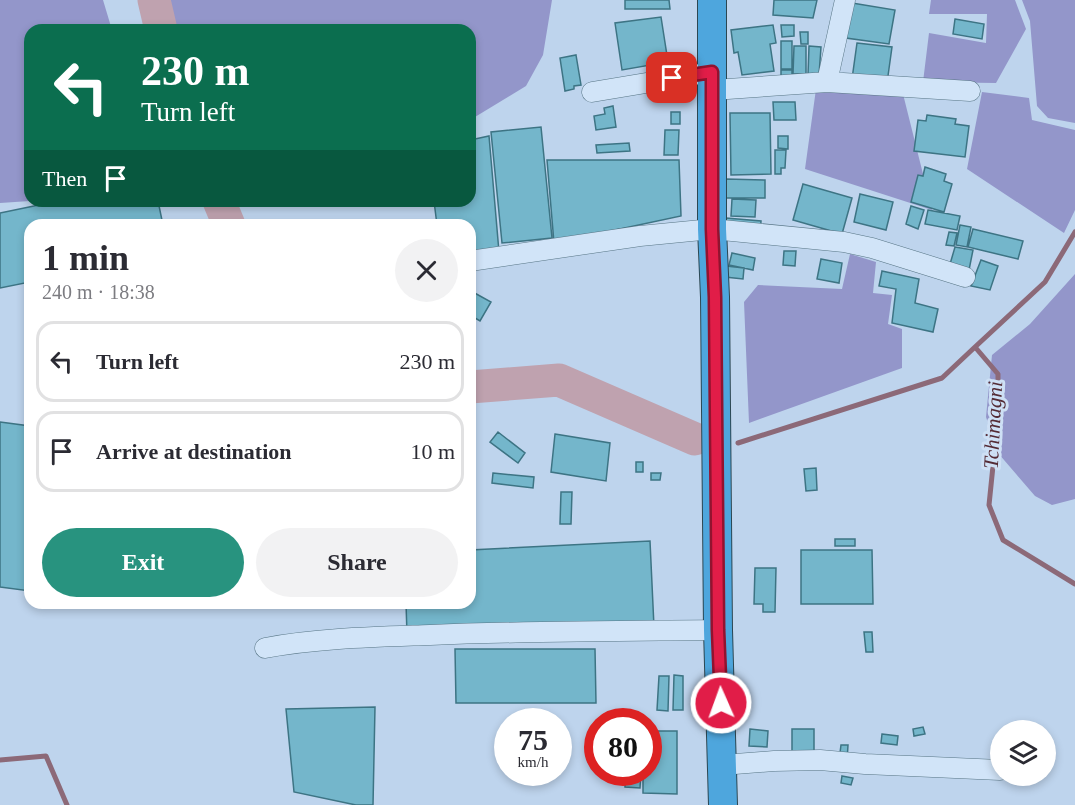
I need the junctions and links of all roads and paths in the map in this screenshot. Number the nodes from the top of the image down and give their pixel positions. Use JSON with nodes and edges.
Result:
{"nodes":[{"id":1,"x":711,"y":0,"type":"edge"},
{"id":2,"x":845,"y":0,"type":"edge"},
{"id":3,"x":712,"y":81,"type":"junction"},
{"id":4,"x":827,"y":82,"type":"junction"},
{"id":5,"x":970,"y":91,"type":"dead end"},
{"id":6,"x":592,"y":92,"type":"dead end"},
{"id":7,"x":712,"y":229,"type":"junction"},
{"id":8,"x":476,"y":260,"type":"edge"},
{"id":9,"x":965,"y":277,"type":"dead end"},
{"id":10,"x":718,"y":630,"type":"junction"},
{"id":11,"x":265,"y":648,"type":"dead end"},
{"id":12,"x":722,"y":765,"type":"junction"},
{"id":13,"x":990,"y":770,"type":"edge"},
{"id":14,"x":723,"y":805,"type":"edge"}],
"edges":[{"from":1,"to":3,"type":"highway"},
{"from":2,"to":4,"type":"street"},
{"from":3,"to":4,"type":"street"},
{"from":3,"to":6,"type":"street"},
{"from":3,"to":7,"type":"highway"},
{"from":4,"to":5,"type":"street"},
{"from":7,"to":8,"type":"street"},
{"from":7,"to":9,"type":"street"},
{"from":7,"to":10,"type":"highway"},
{"from":10,"to":11,"type":"street"},
{"from":10,"to":12,"type":"highway"},
{"from":12,"to":13,"type":"street"},
{"from":12,"to":14,"type":"highway"}]}
